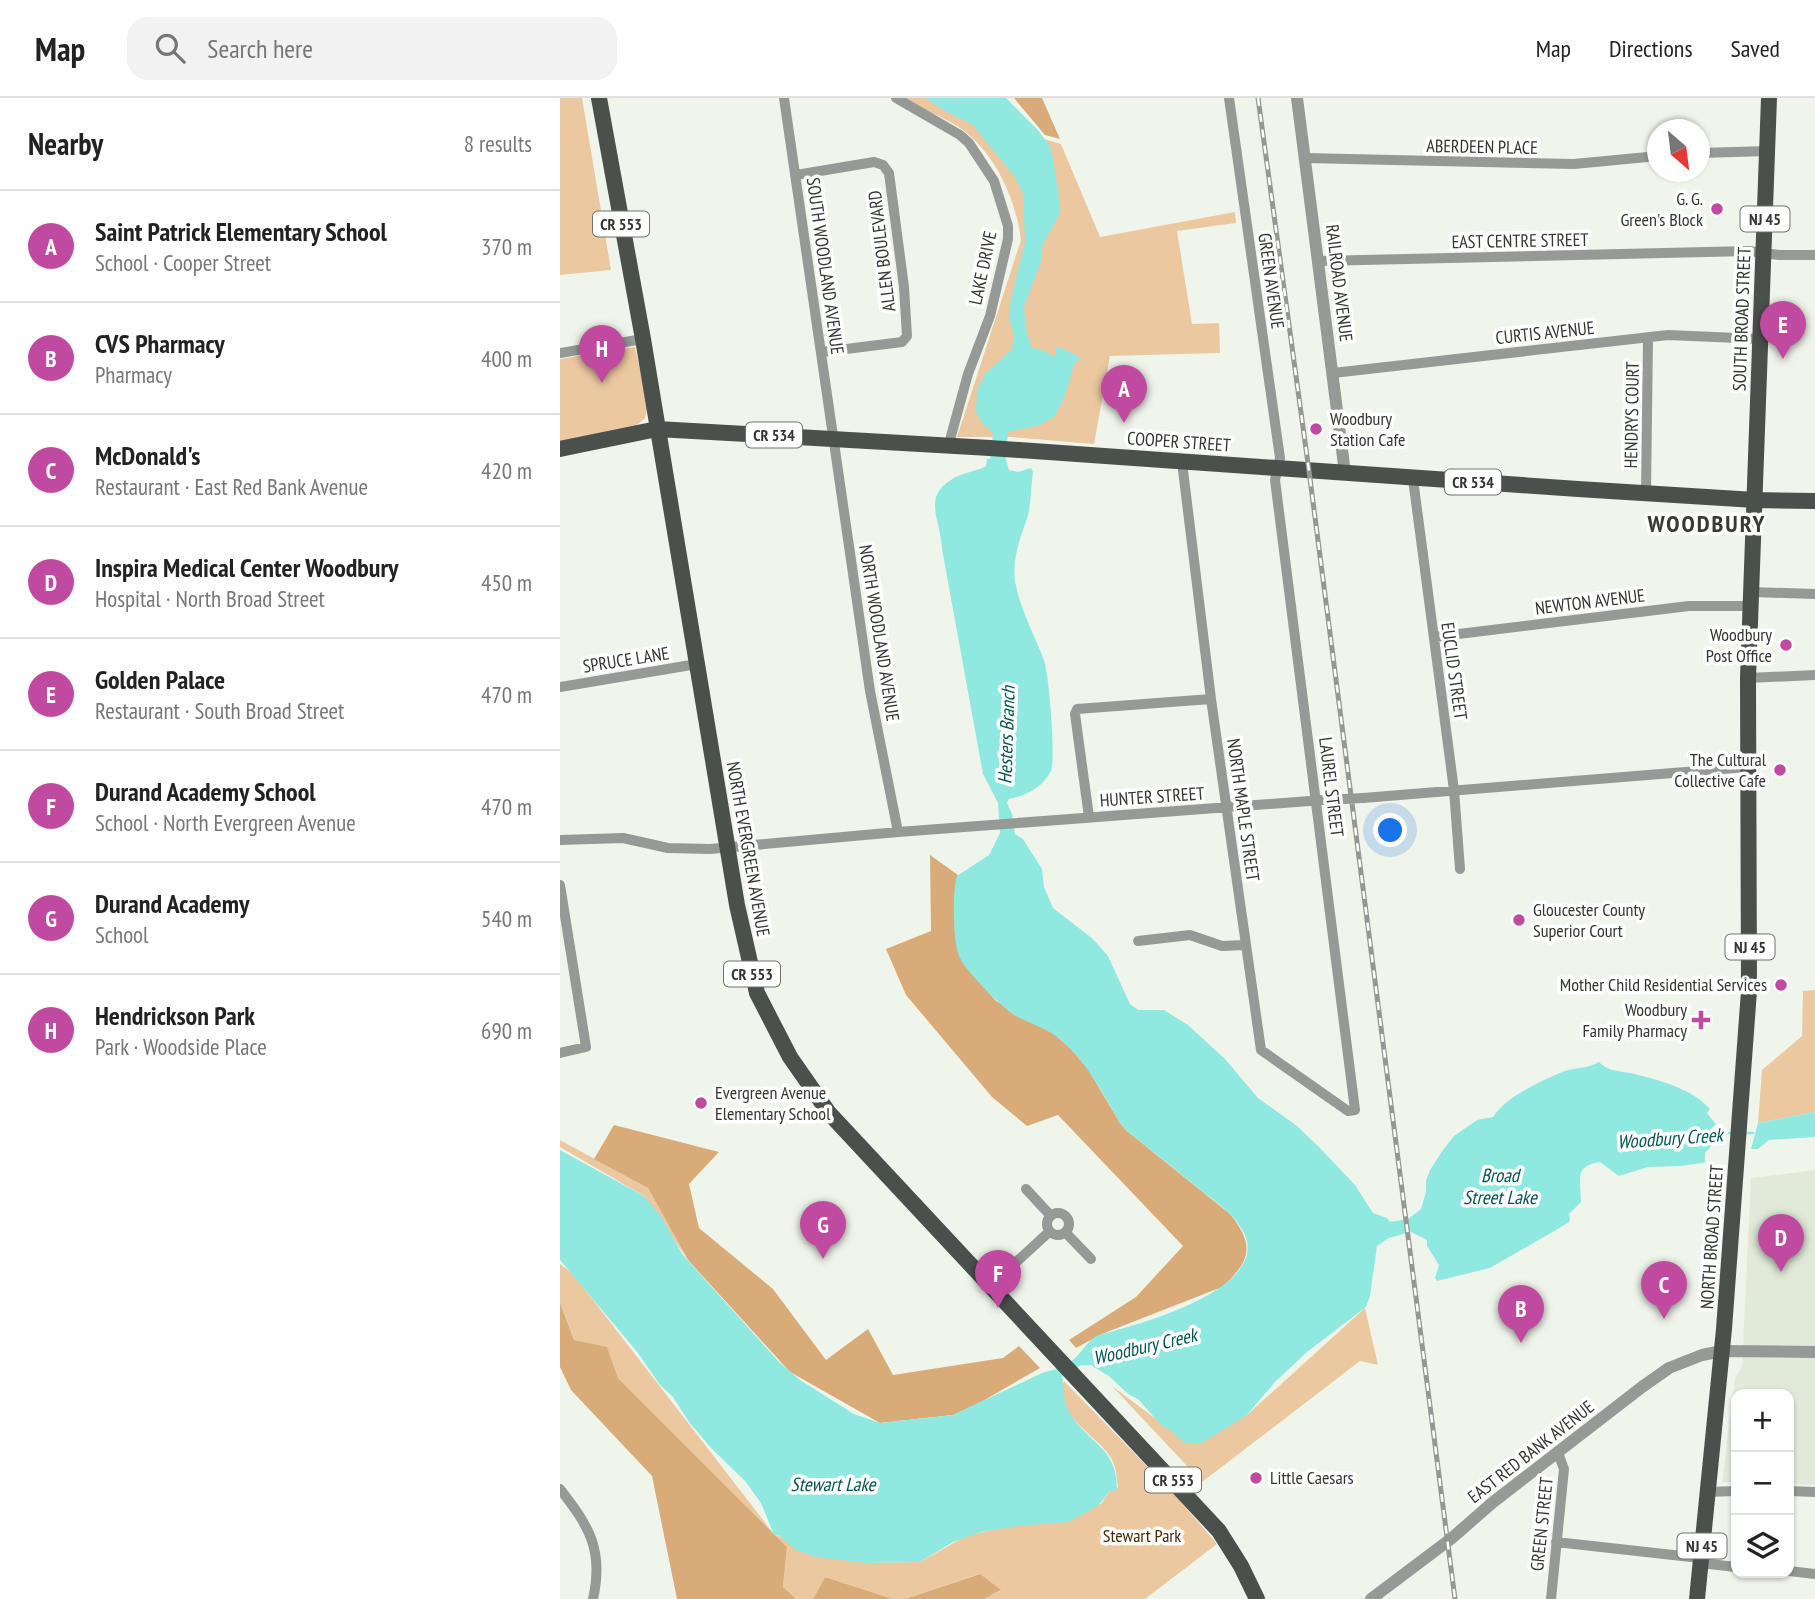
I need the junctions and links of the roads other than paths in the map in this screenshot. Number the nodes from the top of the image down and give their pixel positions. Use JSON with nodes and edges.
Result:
{"nodes":[{"id":1,"x":599,"y":98,"type":"edge"},
{"id":2,"x":784,"y":98,"type":"edge"},
{"id":3,"x":896,"y":98,"type":"edge"},
{"id":4,"x":1229,"y":98,"type":"edge"},
{"id":5,"x":1297,"y":98,"type":"edge"},
{"id":6,"x":1769,"y":98,"type":"edge"},
{"id":7,"x":1768,"y":151,"type":"junction"},
{"id":8,"x":1710,"y":153,"type":"edge"},
{"id":9,"x":1647,"y":157,"type":"edge"},
{"id":10,"x":1305,"y":158,"type":"junction"},
{"id":11,"x":796,"y":175,"type":"junction"},
{"id":12,"x":1764,"y":253,"type":"junction"},
{"id":13,"x":1815,"y":256,"type":"edge"},
{"id":14,"x":1319,"y":261,"type":"junction"},
{"id":15,"x":1648,"y":338,"type":"junction"},
{"id":16,"x":643,"y":339,"type":"junction"},
{"id":17,"x":1761,"y":339,"type":"junction"},
{"id":18,"x":822,"y":352,"type":"junction"},
{"id":19,"x":560,"y":353,"type":"edge"},
{"id":20,"x":1333,"y":373,"type":"junction"},
{"id":21,"x":657,"y":429,"type":"junction"},
{"id":22,"x":835,"y":439,"type":"junction"},
{"id":23,"x":950,"y":447,"type":"junction"},
{"id":24,"x":560,"y":449,"type":"edge"},
{"id":25,"x":1182,"y":462,"type":"junction"},
{"id":26,"x":1278,"y":468,"type":"junction"},
{"id":27,"x":1345,"y":473,"type":"junction"},
{"id":28,"x":1413,"y":478,"type":"junction"},
{"id":29,"x":1646,"y":493,"type":"junction"},
{"id":30,"x":1755,"y":500,"type":"junction"},
{"id":31,"x":1815,"y":501,"type":"edge"},
{"id":32,"x":1815,"y":593,"type":"edge"},
{"id":33,"x":1750,"y":599,"type":"junction"},
{"id":34,"x":1434,"y":637,"type":"junction"},
{"id":35,"x":697,"y":664,"type":"junction"},
{"id":36,"x":1815,"y":675,"type":"edge"},
{"id":37,"x":1748,"y":678,"type":"junction"},
{"id":38,"x":560,"y":687,"type":"edge"},
{"id":39,"x":1211,"y":699,"type":"junction"},
{"id":40,"x":1747,"y":767,"type":"junction"},
{"id":41,"x":1454,"y":790,"type":"junction"},
{"id":42,"x":1321,"y":800,"type":"junction"},
{"id":43,"x":1227,"y":807,"type":"junction"},
{"id":44,"x":1089,"y":817,"type":"junction"},
{"id":45,"x":898,"y":832,"type":"junction"},
{"id":46,"x":560,"y":840,"type":"edge"},
{"id":47,"x":729,"y":847,"type":"junction"},
{"id":48,"x":1461,"y":869,"type":"dead end"},
{"id":49,"x":560,"y":885,"type":"edge"},
{"id":50,"x":1138,"y":941,"type":"dead end"},
{"id":51,"x":1246,"y":945,"type":"junction"},
{"id":52,"x":560,"y":1053,"type":"edge"},
{"id":53,"x":1355,"y":1110,"type":"joint"},
{"id":54,"x":1026,"y":1189,"type":"dead end"},
{"id":55,"x":1051,"y":1216,"type":"junction"},
{"id":56,"x":1049,"y":1232,"type":"junction"},
{"id":57,"x":1066,"y":1233,"type":"junction"},
{"id":58,"x":1091,"y":1259,"type":"dead end"},
{"id":59,"x":990,"y":1286,"type":"junction"},
{"id":60,"x":1722,"y":1351,"type":"junction"},
{"id":61,"x":1815,"y":1352,"type":"edge"},
{"id":62,"x":1558,"y":1453,"type":"junction"},
{"id":63,"x":560,"y":1489,"type":"edge"},
{"id":64,"x":1731,"y":1491,"type":"edge"},
{"id":65,"x":1794,"y":1491,"type":"edge"},
{"id":66,"x":1707,"y":1492,"type":"junction"},
{"id":67,"x":1815,"y":1492,"type":"edge"},
{"id":68,"x":1556,"y":1542,"type":"junction"},
{"id":69,"x":1700,"y":1561,"type":"junction"},
{"id":70,"x":1731,"y":1566,"type":"edge"},
{"id":71,"x":1794,"y":1572,"type":"edge"},
{"id":72,"x":1815,"y":1574,"type":"edge"},
{"id":73,"x":1376,"y":1597,"type":"edge"},
{"id":74,"x":593,"y":1599,"type":"edge"},
{"id":75,"x":1257,"y":1599,"type":"edge"},
{"id":76,"x":1551,"y":1599,"type":"edge"},
{"id":77,"x":1697,"y":1599,"type":"edge"}],
"edges":[{"from":1,"to":16,"type":"main road","number":"CR 553"},
{"from":2,"to":11,"type":"street","name":"SOUTH WOODLAND AVENUE"},
{"from":3,"to":23,"type":"street","name":"LAKE DRIVE"},
{"from":4,"to":26,"type":"street","name":"GREEN AVENUE"},
{"from":5,"to":10,"type":"street","name":"RAILROAD AVENUE"},
{"from":6,"to":7,"type":"main road","name":"SOUTH BROAD STREET","number":"NJ 45"},
{"from":7,"to":8,"type":"street"},
{"from":7,"to":12,"type":"main road","name":"SOUTH BROAD STREET","number":"NJ 45"},
{"from":9,"to":10,"type":"street","name":"ABERDEEN PLACE"},
{"from":10,"to":14,"type":"street","name":"RAILROAD AVENUE"},
{"from":11,"to":18,"type":"street","name":"SOUTH WOODLAND AVENUE"},
{"from":11,"to":18,"type":"street","name":"ALLEN BOULEVARD"},
{"from":12,"to":13,"type":"street","name":"EAST CENTRE STREET"},
{"from":12,"to":14,"type":"street","name":"EAST CENTRE STREET"},
{"from":12,"to":17,"type":"main road","name":"SOUTH BROAD STREET","number":"NJ 45"},
{"from":14,"to":20,"type":"street","name":"RAILROAD AVENUE"},
{"from":15,"to":17,"type":"street","name":"CURTIS AVENUE"},
{"from":15,"to":20,"type":"street","name":"CURTIS AVENUE"},
{"from":15,"to":29,"type":"street","name":"HENDRYS COURT"},
{"from":16,"to":19,"type":"street"},
{"from":16,"to":21,"type":"main road","number":"CR 553"},
{"from":17,"to":30,"type":"main road","name":"SOUTH BROAD STREET","number":"NJ 45"},
{"from":18,"to":22,"type":"street","name":"SOUTH WOODLAND AVENUE"},
{"from":20,"to":27,"type":"street","name":"RAILROAD AVENUE"},
{"from":21,"to":22,"type":"main road","name":"COOPER STREET","number":"CR 534"},
{"from":21,"to":24,"type":"main road","name":"COOPER STREET","number":"CR 534"},
{"from":21,"to":35,"type":"main road","name":"NORTH EVERGREEN AVENUE","number":"CR 553"},
{"from":22,"to":23,"type":"main road","name":"COOPER STREET","number":"CR 534"},
{"from":22,"to":45,"type":"street","name":"NORTH WOODLAND AVENUE"},
{"from":23,"to":25,"type":"main road","name":"COOPER STREET","number":"CR 534"},
{"from":25,"to":26,"type":"main road","name":"COOPER STREET","number":"CR 534"},
{"from":25,"to":39,"type":"street","name":"NORTH MAPLE STREET"},
{"from":26,"to":27,"type":"main road","name":"COOPER STREET","number":"CR 534"},
{"from":26,"to":42,"type":"street","name":"LAUREL STREET"},
{"from":27,"to":28,"type":"main road","name":"COOPER STREET","number":"CR 534"},
{"from":28,"to":29,"type":"main road","name":"COOPER STREET","number":"CR 534"},
{"from":28,"to":34,"type":"street","name":"EUCLID STREET"},
{"from":29,"to":30,"type":"main road","name":"COOPER STREET","number":"CR 534"},
{"from":30,"to":31,"type":"main road","name":"COOPER STREET"},
{"from":30,"to":33,"type":"main road","name":"NORTH BROAD STREET","number":"NJ 45"},
{"from":32,"to":33,"type":"street","name":"NEWTON AVENUE"},
{"from":33,"to":34,"type":"street","name":"NEWTON AVENUE"},
{"from":33,"to":37,"type":"main road","name":"NORTH BROAD STREET","number":"NJ 45"},
{"from":34,"to":41,"type":"street","name":"EUCLID STREET"},
{"from":35,"to":38,"type":"street","name":"SPRUCE LANE"},
{"from":35,"to":47,"type":"main road","name":"NORTH EVERGREEN AVENUE","number":"CR 553"},
{"from":36,"to":37,"type":"street"},
{"from":37,"to":40,"type":"main road","name":"NORTH BROAD STREET","number":"NJ 45"},
{"from":39,"to":43,"type":"street","name":"NORTH MAPLE STREET"},
{"from":39,"to":44,"type":"street"},
{"from":40,"to":41,"type":"street","name":"HUNTER STREET"},
{"from":40,"to":60,"type":"main road","name":"NORTH BROAD STREET","number":"NJ 45"},
{"from":41,"to":42,"type":"street","name":"HUNTER STREET","bridge":true},
{"from":41,"to":48,"type":"street","name":"EUCLID STREET"},
{"from":42,"to":43,"type":"street","name":"HUNTER STREET"},
{"from":42,"to":53,"type":"street","name":"LAUREL STREET"},
{"from":43,"to":44,"type":"street","name":"HUNTER STREET"},
{"from":43,"to":51,"type":"street","name":"NORTH MAPLE STREET"},
{"from":44,"to":45,"type":"street","name":"HUNTER STREET"},
{"from":45,"to":47,"type":"street","name":"HUNTER STREET"},
{"from":46,"to":47,"type":"street","name":"HUNTER STREET"},
{"from":47,"to":59,"type":"main road","name":"NORTH EVERGREEN AVENUE","number":"CR 553"},
{"from":49,"to":52,"type":"street"},
{"from":50,"to":51,"type":"street"},
{"from":51,"to":53,"type":"street","name":"NORTH MAPLE STREET"},
{"from":54,"to":55,"type":"street"},
{"from":55,"to":56,"type":"street"},
{"from":55,"to":57,"type":"street"},
{"from":56,"to":57,"type":"street"},
{"from":56,"to":59,"type":"street"},
{"from":57,"to":58,"type":"street"},
{"from":59,"to":75,"type":"main road","name":"NORTH EVERGREEN AVENUE","number":"CR 553"},
{"from":60,"to":61,"type":"street","name":"EAST RED BANK AVENUE"},
{"from":60,"to":62,"type":"street","name":"EAST RED BANK AVENUE"},
{"from":60,"to":66,"type":"main road","name":"NORTH BROAD STREET","number":"NJ 45"},
{"from":62,"to":68,"type":"street","name":"GREEN STREET"},
{"from":62,"to":73,"type":"street","name":"EAST RED BANK AVENUE"},
{"from":63,"to":74,"type":"street"},
{"from":64,"to":66,"type":"street"},
{"from":65,"to":67,"type":"street"},
{"from":66,"to":69,"type":"main road","name":"NORTH BROAD STREET","number":"NJ 45"},
{"from":68,"to":69,"type":"street"},
{"from":68,"to":76,"type":"street","name":"GREEN STREET"},
{"from":69,"to":70,"type":"street"},
{"from":69,"to":77,"type":"main road","name":"NORTH BROAD STREET","number":"NJ 45"},
{"from":71,"to":72,"type":"street"}]}
